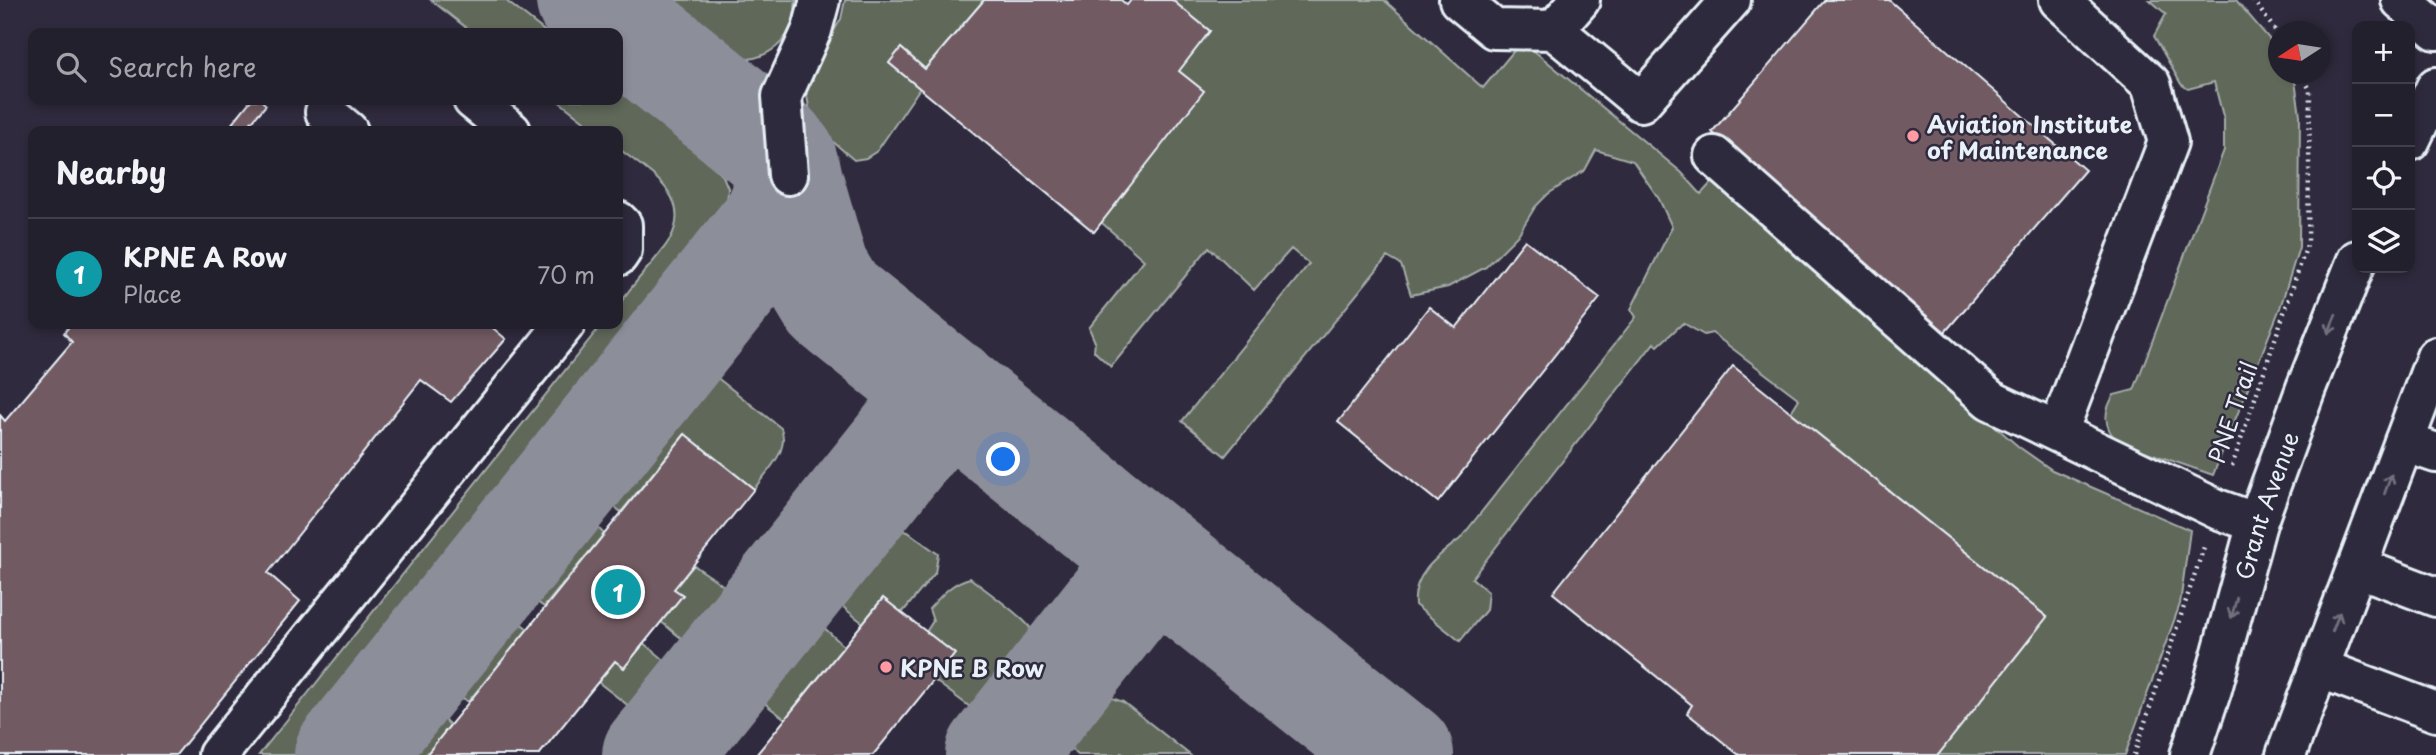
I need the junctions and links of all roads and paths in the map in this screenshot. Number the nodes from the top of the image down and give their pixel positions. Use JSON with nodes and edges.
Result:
{"nodes":[{"id":1,"x":820,"y":0,"type":"edge"},
{"id":2,"x":1460,"y":0,"type":"edge"},
{"id":3,"x":1580,"y":0,"type":"edge"},
{"id":4,"x":1731,"y":0,"type":"edge"},
{"id":5,"x":2059,"y":0,"type":"edge"},
{"id":6,"x":2253,"y":0,"type":"edge"},
{"id":7,"x":2401,"y":0,"type":"edge"},
{"id":8,"x":2268,"y":21,"type":"edge"},
{"id":9,"x":1554,"y":30,"type":"junction"},
{"id":10,"x":2436,"y":30,"type":"edge"},
{"id":11,"x":2307,"y":84,"type":"edge"},
{"id":12,"x":2436,"y":87,"type":"edge"},
{"id":13,"x":479,"y":105,"type":"edge"},
{"id":14,"x":505,"y":126,"type":"edge"},
{"id":15,"x":2415,"y":131,"type":"edge"},
{"id":16,"x":1714,"y":156,"type":"dead end"},
{"id":17,"x":788,"y":176,"type":"dead end"},
{"id":18,"x":2352,"y":273,"type":"edge"},
{"id":19,"x":561,"y":329,"type":"edge"},
{"id":20,"x":2436,"y":357,"type":"edge"},
{"id":21,"x":2059,"y":432,"type":"junction"},
{"id":22,"x":2420,"y":447,"type":"edge"},
{"id":23,"x":2217,"y":509,"type":"junction"},
{"id":24,"x":2257,"y":523,"type":"junction"},
{"id":25,"x":2357,"y":566,"type":"junction"},
{"id":26,"x":2436,"y":597,"type":"edge"},
{"id":27,"x":2319,"y":668,"type":"junction"},
{"id":28,"x":2436,"y":712,"type":"edge"},
{"id":29,"x":218,"y":755,"type":"edge"},
{"id":30,"x":2134,"y":755,"type":"edge"},
{"id":31,"x":2190,"y":755,"type":"edge"},
{"id":32,"x":2286,"y":755,"type":"edge"}],
"edges":[{"from":1,"to":17,"type":"main road"},
{"from":2,"to":9,"type":"main road"},
{"from":3,"to":9,"type":"main road"},
{"from":4,"to":9,"type":"main road"},
{"from":5,"to":21,"type":"main road"},
{"from":6,"to":8,"type":"path"},
{"from":7,"to":10,"type":"main road"},
{"from":11,"to":23,"type":"path","name":"PNE Trail"},
{"from":12,"to":15,"type":"main road"},
{"from":13,"to":14,"type":"main road"},
{"from":16,"to":21,"type":"main road"},
{"from":18,"to":24,"type":"main road","name":"Grant Avenue","one_way":true},
{"from":19,"to":29,"type":"main road"},
{"from":20,"to":22,"type":"main road"},
{"from":21,"to":23,"type":"main road"},
{"from":25,"to":22,"type":"main road","one_way":true},
{"from":23,"to":24,"type":"main road"},
{"from":23,"to":30,"type":"path","name":"PNE Trail"},
{"from":24,"to":31,"type":"main road","name":"Grant Avenue","one_way":true},
{"from":25,"to":26,"type":"main road"},
{"from":27,"to":25,"type":"main road","one_way":true},
{"from":27,"to":28,"type":"main road"},
{"from":27,"to":32,"type":"main road"}]}
